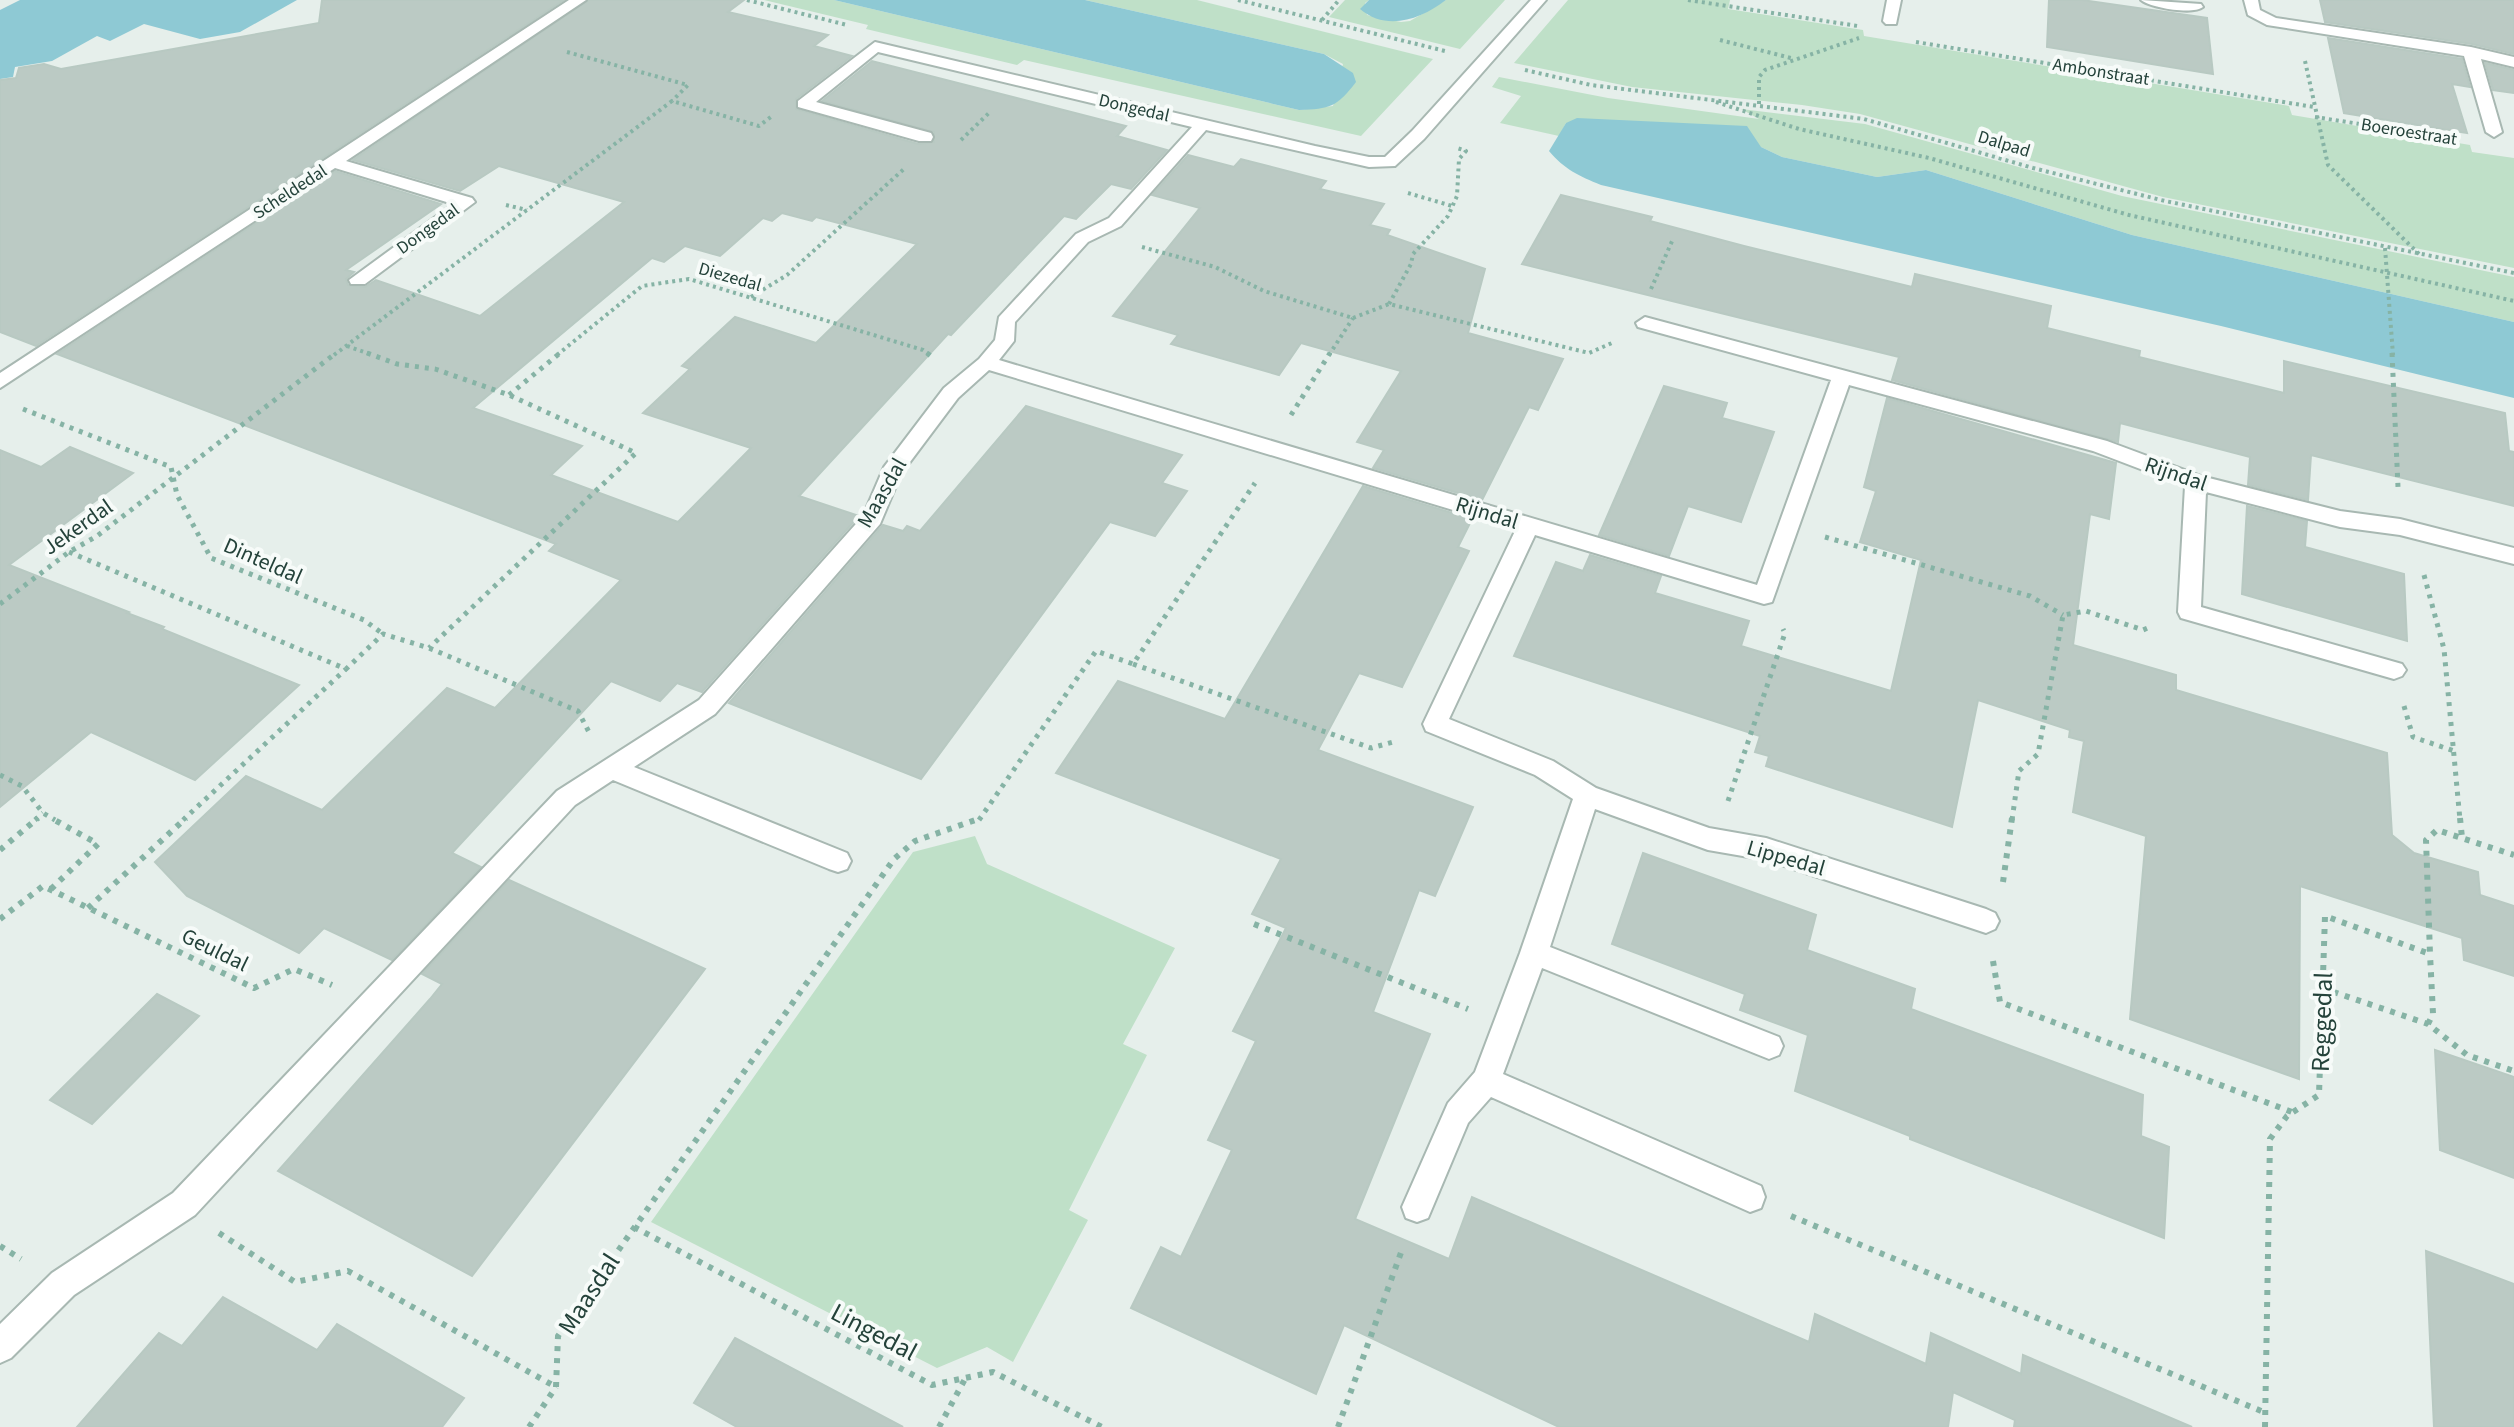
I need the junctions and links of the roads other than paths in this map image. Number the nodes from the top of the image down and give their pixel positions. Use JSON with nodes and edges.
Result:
{"nodes":[{"id":1,"x":579,"y":0,"type":"edge"},
{"id":2,"x":1539,"y":0,"type":"edge"},
{"id":3,"x":1894,"y":0,"type":"edge"},
{"id":4,"x":2148,"y":0,"type":"edge"},
{"id":5,"x":2251,"y":0,"type":"edge"},
{"id":6,"x":2196,"y":7,"type":"dead end"},
{"id":7,"x":1891,"y":21,"type":"road end"},
{"id":8,"x":2471,"y":52,"type":"junction"},
{"id":9,"x":2514,"y":62,"type":"edge"},
{"id":10,"x":1203,"y":124,"type":"junction"},
{"id":11,"x":2494,"y":132,"type":"dead end"},
{"id":12,"x":925,"y":137,"type":"dead end"},
{"id":13,"x":335,"y":163,"type":"junction"},
{"id":14,"x":358,"y":280,"type":"dead end"},
{"id":15,"x":1645,"y":323,"type":"road end"},
{"id":16,"x":986,"y":363,"type":"junction"},
{"id":17,"x":1842,"y":376,"type":"junction"},
{"id":18,"x":0,"y":382,"type":"edge"},
{"id":19,"x":2196,"y":482,"type":"junction"},
{"id":20,"x":1528,"y":526,"type":"junction"},
{"id":21,"x":2514,"y":556,"type":"edge"},
{"id":22,"x":2394,"y":670,"type":"road end"},
{"id":23,"x":610,"y":768,"type":"junction"},
{"id":24,"x":1587,"y":795,"type":"junction"},
{"id":25,"x":838,"y":861,"type":"dead end"},
{"id":26,"x":1986,"y":921,"type":"road end"},
{"id":27,"x":1534,"y":953,"type":"junction"},
{"id":28,"x":1769,"y":1046,"type":"dead end"},
{"id":29,"x":1486,"y":1081,"type":"junction"},
{"id":30,"x":1750,"y":1197,"type":"road end"},
{"id":31,"x":1417,"y":1207,"type":"road end"},
{"id":32,"x":0,"y":1347,"type":"edge"}],
"edges":[{"from":1,"to":13,"type":"street","name":"Scheldedal"},
{"from":2,"to":10,"type":"street","name":"Dongedal"},
{"from":3,"to":7,"type":"street"},
{"from":4,"to":6,"type":"street"},
{"from":5,"to":8,"type":"street"},
{"from":8,"to":9,"type":"street"},
{"from":8,"to":11,"type":"street"},
{"from":10,"to":12,"type":"street","name":"Dongedal"},
{"from":10,"to":16,"type":"street","name":"Maasdal"},
{"from":13,"to":14,"type":"street","name":"Dongedal"},
{"from":13,"to":18,"type":"street","name":"Scheldedal"},
{"from":15,"to":17,"type":"street","name":"Rijndal"},
{"from":16,"to":20,"type":"street","name":"Rijndal"},
{"from":16,"to":23,"type":"street","name":"Maasdal"},
{"from":17,"to":19,"type":"street","name":"Rijndal"},
{"from":17,"to":20,"type":"street","name":"Rijndal"},
{"from":19,"to":21,"type":"street","name":"Rijndal"},
{"from":19,"to":22,"type":"street"},
{"from":20,"to":24,"type":"street","name":"Lippedal"},
{"from":23,"to":25,"type":"street"},
{"from":23,"to":32,"type":"street","name":"Maasdal"},
{"from":24,"to":26,"type":"street","name":"Lippedal"},
{"from":24,"to":27,"type":"street"},
{"from":27,"to":28,"type":"street"},
{"from":27,"to":29,"type":"street"},
{"from":29,"to":30,"type":"street"},
{"from":29,"to":31,"type":"street"}]}
